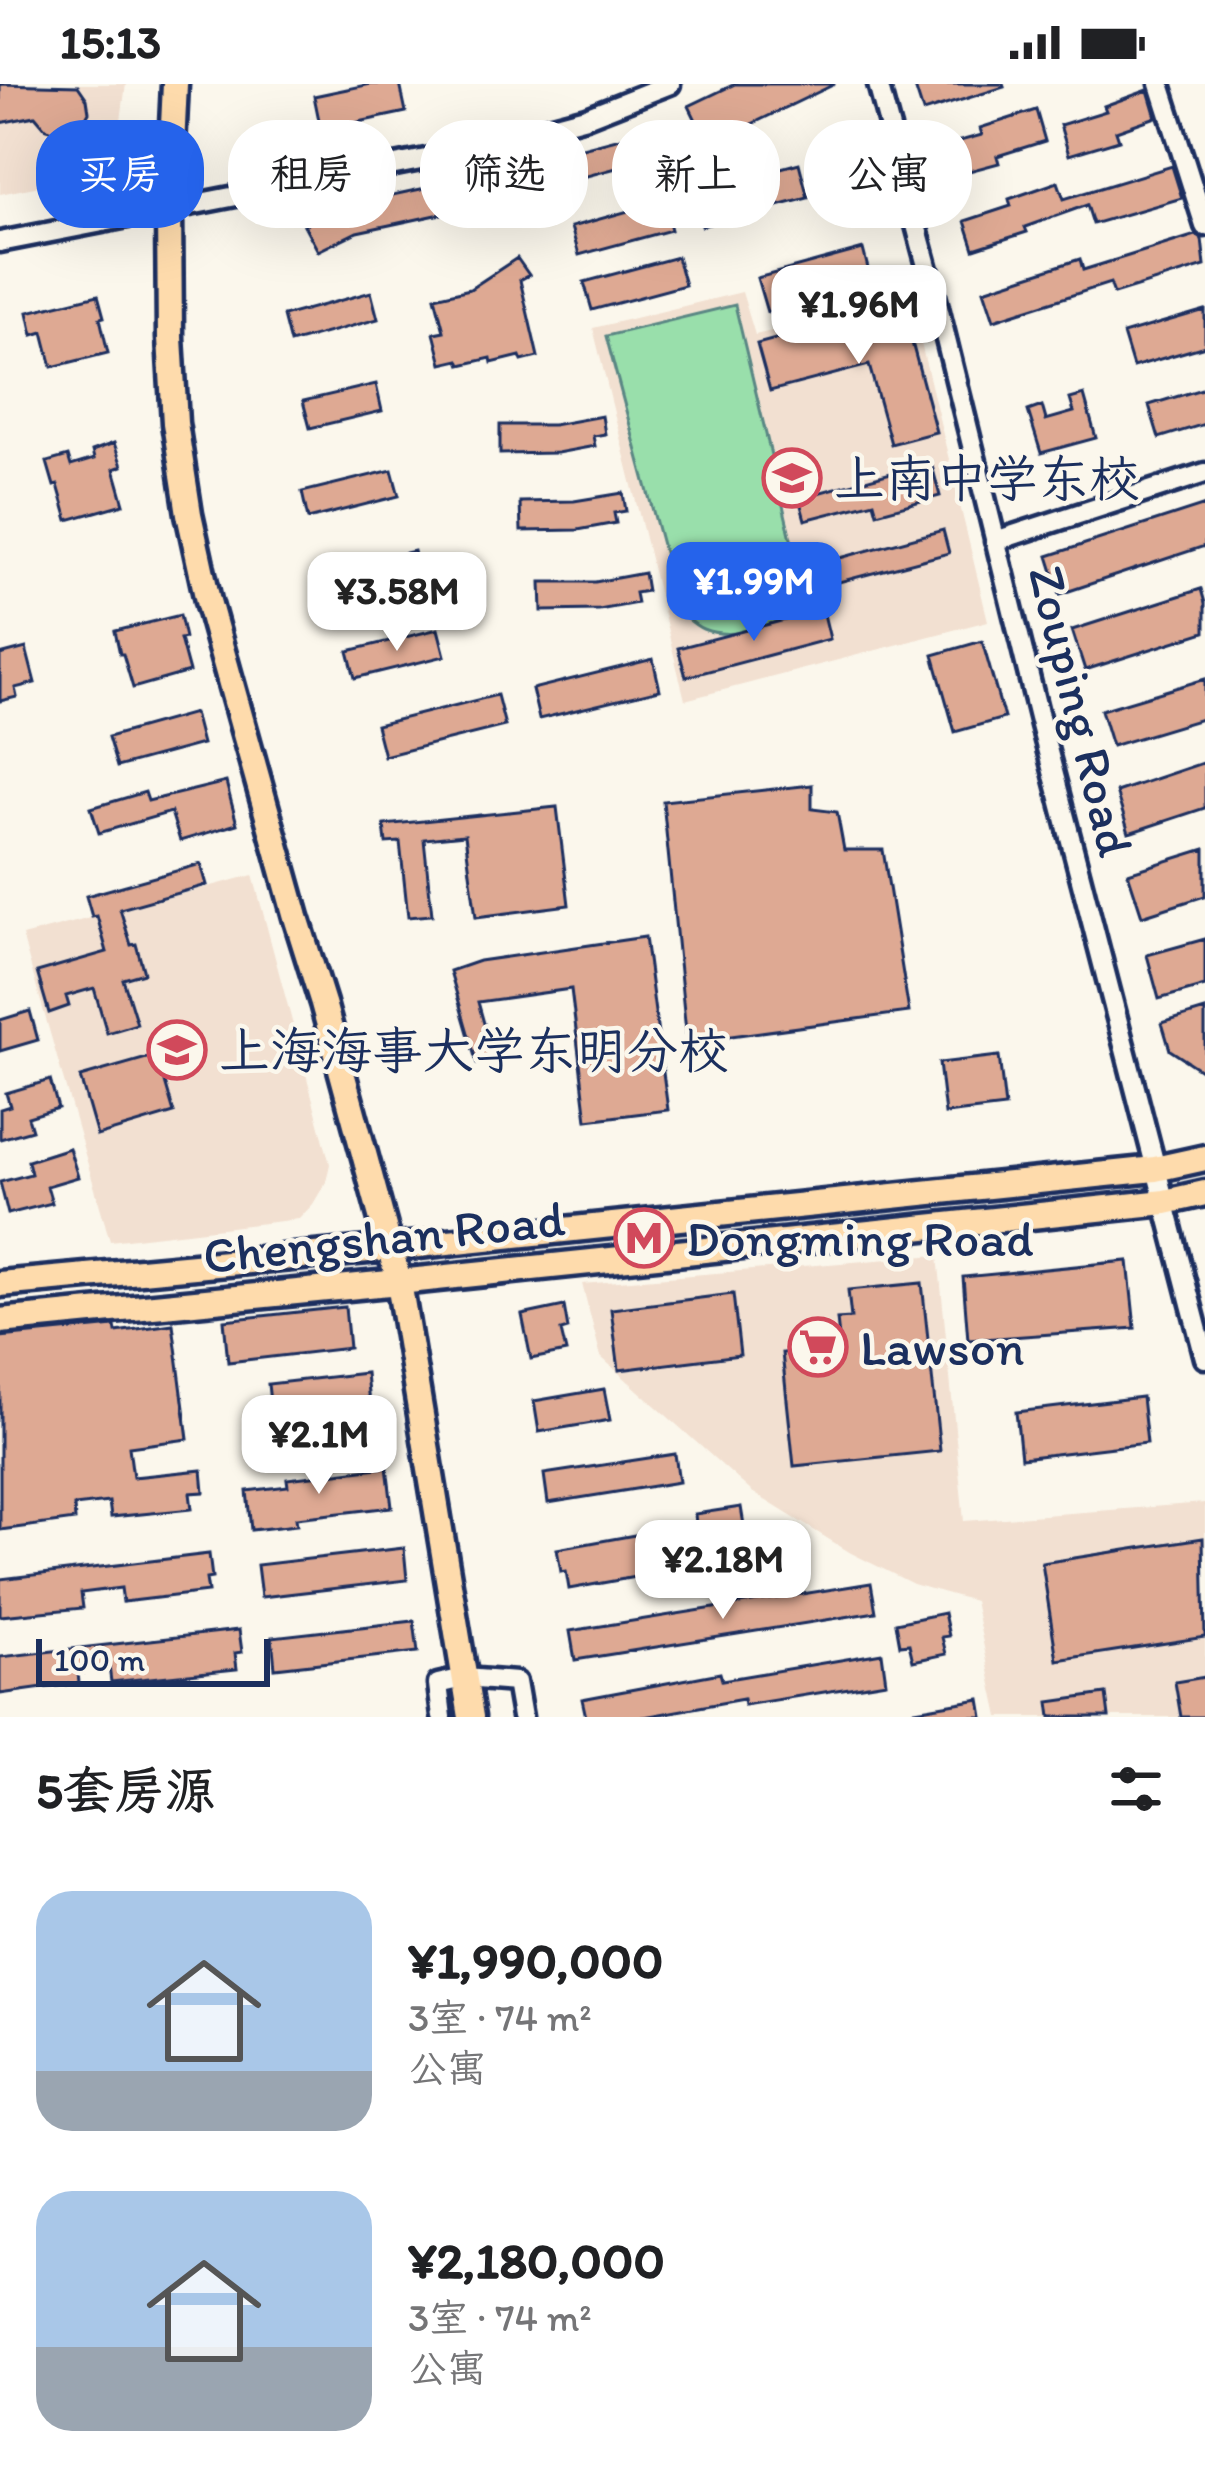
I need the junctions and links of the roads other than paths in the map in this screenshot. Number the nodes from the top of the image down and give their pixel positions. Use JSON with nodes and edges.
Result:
{"nodes":[{"id":1,"x":175,"y":84,"type":"edge"},
{"id":2,"x":670,"y":84,"type":"edge"},
{"id":3,"x":878,"y":84,"type":"edge"},
{"id":4,"x":1160,"y":84,"type":"edge"},
{"id":5,"x":174,"y":120,"type":"edge"},
{"id":6,"x":204,"y":202,"type":"edge"},
{"id":7,"x":1205,"y":226,"type":"edge"},
{"id":8,"x":72,"y":228,"type":"edge"},
{"id":9,"x":170,"y":228,"type":"edge"},
{"id":10,"x":0,"y":242,"type":"edge"},
{"id":11,"x":1205,"y":473,"type":"edge"},
{"id":12,"x":995,"y":541,"type":"junction"},
{"id":13,"x":1205,"y":1157,"type":"edge"},
{"id":14,"x":1155,"y":1168,"type":"junction"},
{"id":15,"x":1205,"y":1192,"type":"edge"},
{"id":16,"x":1165,"y":1202,"type":"junction"},
{"id":17,"x":390,"y":1248,"type":"junction"},
{"id":18,"x":399,"y":1282,"type":"junction"},
{"id":19,"x":0,"y":1284,"type":"edge"},
{"id":20,"x":0,"y":1321,"type":"edge"},
{"id":21,"x":1205,"y":1358,"type":"edge"},
{"id":22,"x":464,"y":1678,"type":"junction"},
{"id":23,"x":442,"y":1717,"type":"edge"},
{"id":24,"x":471,"y":1717,"type":"edge"},
{"id":25,"x":522,"y":1717,"type":"edge"}],
"edges":[{"from":1,"to":5,"type":"main road"},
{"from":2,"to":6,"type":"street"},
{"from":3,"to":12,"type":"street","name":"Zouping Road"},
{"from":4,"to":7,"type":"street"},
{"from":8,"to":10,"type":"street"},
{"from":9,"to":17,"type":"main road"},
{"from":11,"to":12,"type":"street"},
{"from":12,"to":14,"type":"street","name":"Zouping Road"},
{"from":13,"to":14,"type":"main road","name":"Chengshan Road"},
{"from":14,"to":16,"type":"street","name":"Zouping Road"},
{"from":14,"to":17,"type":"main road","name":"Chengshan Road"},
{"from":15,"to":16,"type":"main road","name":"Chengshan Road"},
{"from":16,"to":18,"type":"main road","name":"Chengshan Road"},
{"from":16,"to":21,"type":"street","name":"Zouping Road"},
{"from":17,"to":18,"type":"main road"},
{"from":17,"to":19,"type":"main road","name":"Chengshan Road"},
{"from":18,"to":20,"type":"main road","name":"Chengshan Road"},
{"from":18,"to":22,"type":"main road"},
{"from":22,"to":23,"type":"street"},
{"from":22,"to":24,"type":"main road"},
{"from":22,"to":25,"type":"street"}]}
